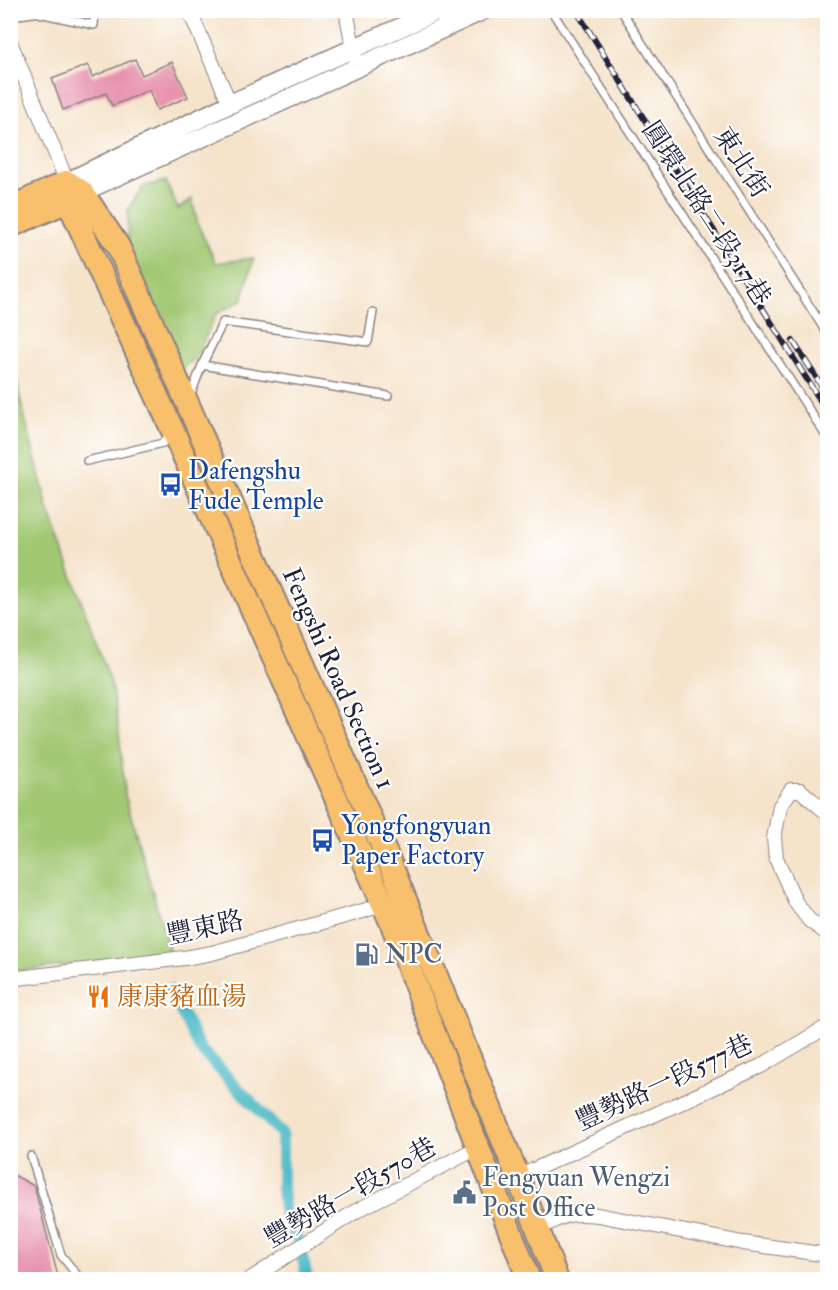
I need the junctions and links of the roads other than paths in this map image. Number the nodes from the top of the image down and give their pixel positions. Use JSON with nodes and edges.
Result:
{"nodes":[{"id":1,"x":94,"y":10,"type":"edge"},
{"id":2,"x":189,"y":10,"type":"edge"},
{"id":3,"x":346,"y":10,"type":"edge"},
{"id":4,"x":439,"y":10,"type":"edge"},
{"id":5,"x":484,"y":10,"type":"edge"},
{"id":6,"x":551,"y":10,"type":"edge"},
{"id":7,"x":621,"y":10,"type":"edge"},
{"id":8,"x":41,"y":12,"type":"edge"},
{"id":9,"x":10,"y":16,"type":"edge"},
{"id":10,"x":10,"y":42,"type":"edge"},
{"id":11,"x":354,"y":49,"type":"junction"},
{"id":12,"x":357,"y":68,"type":"junction"},
{"id":13,"x":230,"y":104,"type":"junction"},
{"id":14,"x":72,"y":191,"type":"junction"},
{"id":15,"x":10,"y":208,"type":"edge"},
{"id":16,"x":10,"y":226,"type":"edge"},
{"id":17,"x":373,"y":312,"type":"dead end"},
{"id":18,"x":828,"y":335,"type":"edge"},
{"id":19,"x":202,"y":365,"type":"junction"},
{"id":20,"x":388,"y":396,"type":"dead end"},
{"id":21,"x":180,"y":417,"type":"junction"},
{"id":22,"x":828,"y":439,"type":"edge"},
{"id":23,"x":87,"y":461,"type":"dead end"},
{"id":24,"x":828,"y":814,"type":"edge"},
{"id":25,"x":404,"y":896,"type":"junction"},
{"id":26,"x":382,"y":904,"type":"junction"},
{"id":27,"x":828,"y":934,"type":"edge"},
{"id":28,"x":10,"y":979,"type":"edge"},
{"id":29,"x":828,"y":1026,"type":"edge"},
{"id":30,"x":477,"y":1148,"type":"junction"},
{"id":31,"x":31,"y":1156,"type":"dead end"},
{"id":32,"x":518,"y":1177,"type":"junction"},
{"id":33,"x":537,"y":1230,"type":"junction"},
{"id":34,"x":828,"y":1255,"type":"edge"},
{"id":35,"x":81,"y":1280,"type":"edge"},
{"id":36,"x":249,"y":1280,"type":"edge"},
{"id":37,"x":529,"y":1280,"type":"edge"},
{"id":38,"x":557,"y":1280,"type":"edge"}],
"edges":[{"from":1,"to":8,"type":"lane"},
{"from":2,"to":13,"type":"street"},
{"from":3,"to":11,"type":"street"},
{"from":4,"to":11,"type":"street"},
{"from":5,"to":12,"type":"street"},
{"from":6,"to":22,"type":"lane","name":"圓環北路二段317巷"},
{"from":7,"to":18,"type":"lane","name":"東北街"},
{"from":8,"to":9,"type":"lane"},
{"from":10,"to":14,"type":"street","name":"Fengshi Road Section 1"},
{"from":11,"to":12,"type":"street"},
{"from":11,"to":13,"type":"street"},
{"from":12,"to":14,"type":"street"},
{"from":13,"to":14,"type":"street"},
{"from":14,"to":15,"type":"main road"},
{"from":14,"to":16,"type":"main road"},
{"from":14,"to":21,"type":"main road","name":"Fengshi Road Section 1"},
{"from":17,"to":19,"type":"lane"},
{"from":19,"to":20,"type":"lane"},
{"from":19,"to":21,"type":"lane"},
{"from":21,"to":23,"type":"lane"},
{"from":21,"to":25,"type":"main road","name":"Fengshi Road Section 1"},
{"from":21,"to":26,"type":"main road","name":"Fengshi Road Section 1"},
{"from":24,"to":27,"type":"street"},
{"from":25,"to":26,"type":"street","name":"豐東路"},
{"from":25,"to":32,"type":"main road","name":"Fengshi Road Section 1"},
{"from":26,"to":28,"type":"street","name":"豐東路"},
{"from":26,"to":30,"type":"main road","name":"Fengshi Road Section 1"},
{"from":29,"to":32,"type":"street","name":"豐勢路一段577巷"},
{"from":30,"to":36,"type":"street","name":"豐勢路一段570巷"},
{"from":30,"to":37,"type":"main road","name":"Fengshi Road Section 1"},
{"from":31,"to":35,"type":"lane"},
{"from":32,"to":33,"type":"main road","name":"Fengshi Road Section 1"},
{"from":33,"to":34,"type":"street"},
{"from":33,"to":38,"type":"main road","name":"Fengshi Road Section 1"}]}
